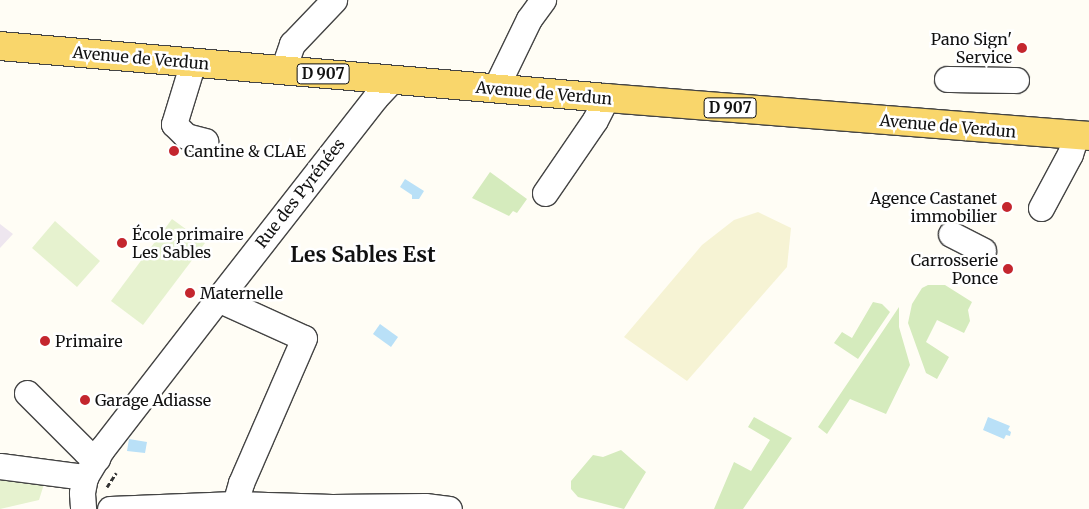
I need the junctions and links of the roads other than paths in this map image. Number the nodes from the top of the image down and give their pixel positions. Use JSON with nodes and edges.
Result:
{"nodes":[{"id":1,"x":334,"y":0,"type":"edge"},
{"id":2,"x":542,"y":0,"type":"edge"},
{"id":3,"x":0,"y":46,"type":"edge"},
{"id":4,"x":193,"y":62,"type":"junction"},
{"id":5,"x":283,"y":70,"type":"junction"},
{"id":6,"x":946,"y":79,"type":"dead end"},
{"id":7,"x":392,"y":80,"type":"junction"},
{"id":8,"x":1016,"y":80,"type":"dead end"},
{"id":9,"x":496,"y":88,"type":"junction"},
{"id":10,"x":606,"y":98,"type":"junction"},
{"id":11,"x":1082,"y":136,"type":"edge"},
{"id":12,"x":205,"y":141,"type":"dead end"},
{"id":13,"x":545,"y":193,"type":"dead end"},
{"id":14,"x":1041,"y":208,"type":"dead end"},
{"id":15,"x":951,"y":234,"type":"dead end"},
{"id":16,"x":983,"y":250,"type":"dead end"},
{"id":17,"x":218,"y":299,"type":"junction"},
{"id":18,"x":27,"y":393,"type":"dead end"},
{"id":19,"x":0,"y":466,"type":"edge"},
{"id":20,"x":91,"y":468,"type":"junction"},
{"id":21,"x":236,"y":504,"type":"junction"},
{"id":22,"x":412,"y":508,"type":"edge"},
{"id":23,"x":83,"y":509,"type":"edge"},
{"id":24,"x":110,"y":509,"type":"edge"},
{"id":25,"x":450,"y":509,"type":"edge"}],
"edges":[{"from":1,"to":5,"type":"street"},
{"from":2,"to":9,"type":"street"},
{"from":3,"to":4,"type":"main road","name":"Avenue de Verdun","number":"D 907"},
{"from":4,"to":5,"type":"main road","name":"Avenue de Verdun","number":"D 907"},
{"from":4,"to":12,"type":"street"},
{"from":5,"to":7,"type":"main road","name":"Avenue de Verdun","number":"D 907"},
{"from":6,"to":8,"type":"street"},
{"from":7,"to":9,"type":"main road","name":"Avenue de Verdun","number":"D 907"},
{"from":7,"to":17,"type":"street","name":"Rue des Pyrénées"},
{"from":9,"to":10,"type":"main road","name":"Avenue de Verdun","number":"D 907"},
{"from":10,"to":11,"type":"main road","name":"Avenue de Verdun","number":"D 907"},
{"from":10,"to":13,"type":"street"},
{"from":11,"to":14,"type":"street"},
{"from":15,"to":16,"type":"street"},
{"from":17,"to":20,"type":"street","name":"Rue des Pyrénées"},
{"from":17,"to":21,"type":"street"},
{"from":18,"to":20,"type":"street"},
{"from":19,"to":20,"type":"street"},
{"from":20,"to":23,"type":"street"},
{"from":21,"to":22,"type":"street"},
{"from":21,"to":24,"type":"street"},
{"from":22,"to":25,"type":"street"}]}
